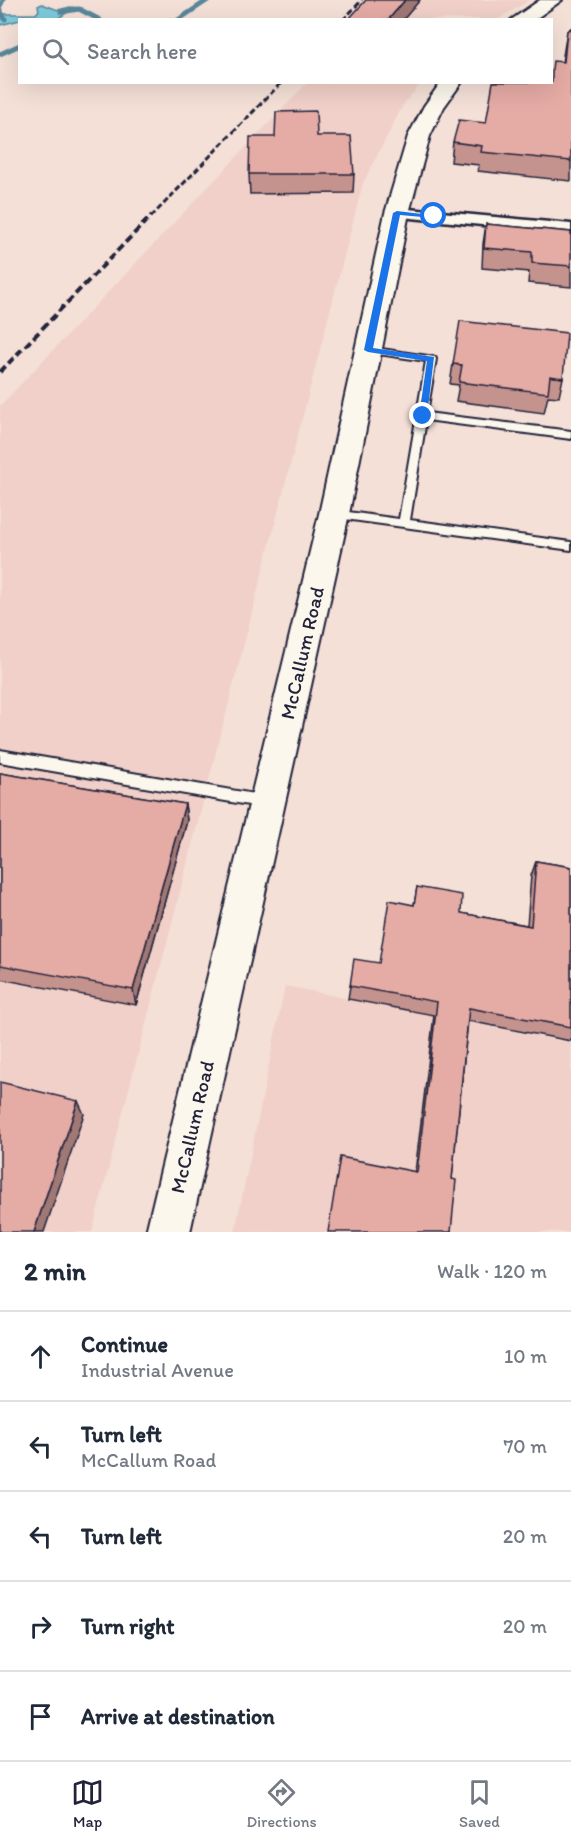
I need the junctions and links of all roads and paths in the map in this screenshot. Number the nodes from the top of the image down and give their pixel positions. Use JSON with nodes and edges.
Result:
{"nodes":[{"id":1,"x":553,"y":0,"type":"edge"},
{"id":2,"x":523,"y":18,"type":"edge"},
{"id":3,"x":450,"y":84,"type":"edge"},
{"id":4,"x":397,"y":213,"type":"junction"},
{"id":5,"x":571,"y":229,"type":"edge"},
{"id":6,"x":368,"y":350,"type":"junction"},
{"id":7,"x":423,"y":416,"type":"junction"},
{"id":8,"x":571,"y":435,"type":"edge"},
{"id":9,"x":334,"y":514,"type":"junction"},
{"id":10,"x":404,"y":522,"type":"junction"},
{"id":11,"x":571,"y":546,"type":"edge"},
{"id":12,"x":0,"y":756,"type":"edge"},
{"id":13,"x":267,"y":802,"type":"junction"},
{"id":14,"x":168,"y":1232,"type":"edge"}],
"edges":[{"from":1,"to":2,"type":"main road"},
{"from":3,"to":4,"type":"main road","name":"McCallum Road"},
{"from":4,"to":5,"type":"street"},
{"from":4,"to":6,"type":"main road","name":"McCallum Road"},
{"from":6,"to":7,"type":"lane"},
{"from":6,"to":9,"type":"main road","name":"McCallum Road"},
{"from":7,"to":8,"type":"lane"},
{"from":7,"to":10,"type":"lane"},
{"from":9,"to":10,"type":"lane"},
{"from":9,"to":13,"type":"main road","name":"McCallum Road"},
{"from":10,"to":11,"type":"lane"},
{"from":12,"to":13,"type":"lane"},
{"from":13,"to":14,"type":"main road","name":"McCallum Road"}]}
